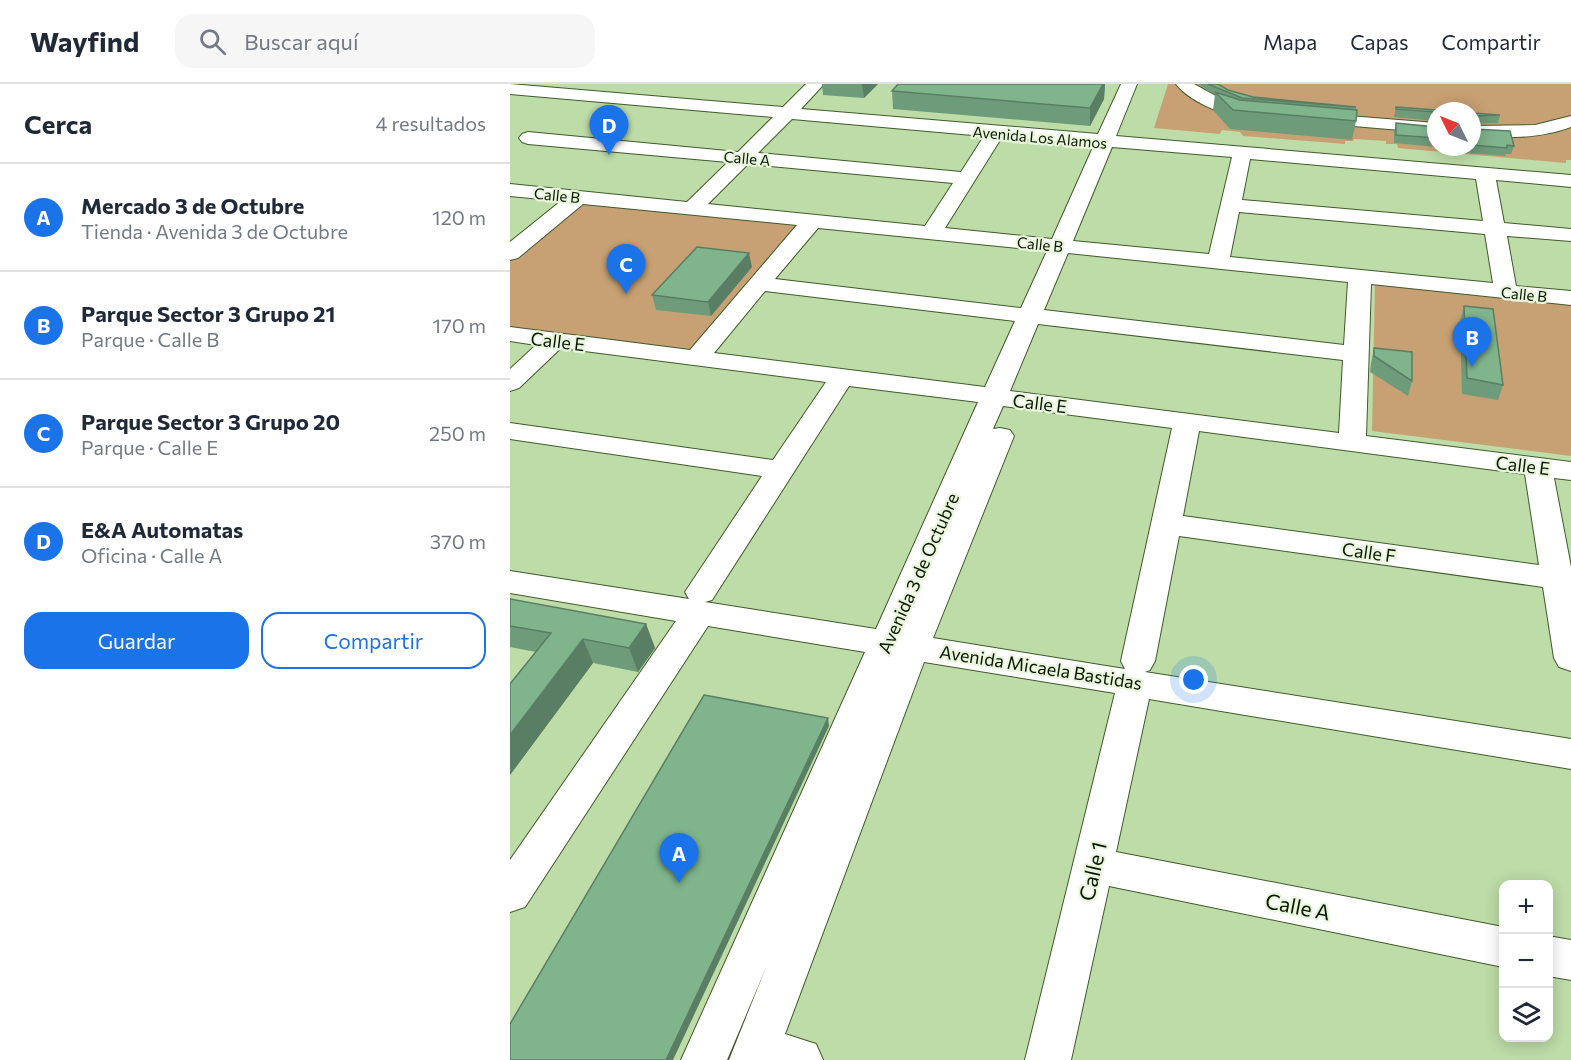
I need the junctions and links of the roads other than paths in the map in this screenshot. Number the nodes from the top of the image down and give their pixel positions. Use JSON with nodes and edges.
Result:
{"nodes":[{"id":1,"x":555,"y":84,"type":"edge"},
{"id":2,"x":816,"y":84,"type":"edge"},
{"id":3,"x":1129,"y":84,"type":"edge"},
{"id":4,"x":1148,"y":84,"type":"edge"},
{"id":5,"x":1184,"y":84,"type":"edge"},
{"id":6,"x":510,"y":89,"type":"edge"},
{"id":7,"x":586,"y":96,"type":"junction"},
{"id":8,"x":566,"y":110,"type":"dead end"},
{"id":9,"x":791,"y":110,"type":"junction"},
{"id":10,"x":1273,"y":115,"type":"edge"},
{"id":11,"x":1295,"y":117,"type":"edge"},
{"id":12,"x":1571,"y":121,"type":"edge"},
{"id":13,"x":547,"y":124,"type":"dead end"},
{"id":14,"x":1427,"y":127,"type":"edge"},
{"id":15,"x":1481,"y":131,"type":"edge"},
{"id":16,"x":995,"y":133,"type":"junction"},
{"id":17,"x":1115,"y":137,"type":"junction"},
{"id":18,"x":528,"y":138,"type":"junction"},
{"id":19,"x":510,"y":151,"type":"edge"},
{"id":20,"x":1242,"y":153,"type":"junction"},
{"id":21,"x":743,"y":157,"type":"junction"},
{"id":22,"x":1485,"y":173,"type":"junction"},
{"id":23,"x":1571,"y":173,"type":"edge"},
{"id":24,"x":966,"y":178,"type":"junction"},
{"id":25,"x":1571,"y":181,"type":"edge"},
{"id":26,"x":510,"y":190,"type":"edge"},
{"id":27,"x":579,"y":197,"type":"junction"},
{"id":28,"x":1231,"y":205,"type":"junction"},
{"id":29,"x":692,"y":208,"type":"junction"},
{"id":30,"x":812,"y":221,"type":"junction"},
{"id":31,"x":1494,"y":228,"type":"junction"},
{"id":32,"x":930,"y":233,"type":"junction"},
{"id":33,"x":1571,"y":235,"type":"edge"},
{"id":34,"x":1069,"y":247,"type":"junction"},
{"id":35,"x":510,"y":253,"type":"edge"},
{"id":36,"x":1218,"y":262,"type":"junction"},
{"id":37,"x":1360,"y":277,"type":"junction"},
{"id":38,"x":759,"y":284,"type":"junction"},
{"id":39,"x":1506,"y":292,"type":"junction"},
{"id":40,"x":1571,"y":298,"type":"edge"},
{"id":41,"x":1039,"y":316,"type":"junction"},
{"id":42,"x":510,"y":334,"type":"edge"},
{"id":43,"x":555,"y":340,"type":"junction"},
{"id":44,"x":1356,"y":354,"type":"junction"},
{"id":45,"x":696,"y":358,"type":"junction"},
{"id":46,"x":842,"y":377,"type":"junction"},
{"id":47,"x":510,"y":383,"type":"edge"},
{"id":48,"x":1004,"y":398,"type":"junction"},
{"id":49,"x":1187,"y":422,"type":"junction"},
{"id":50,"x":510,"y":431,"type":"edge"},
{"id":51,"x":1352,"y":443,"type":"junction"},
{"id":52,"x":1539,"y":467,"type":"junction"},
{"id":53,"x":781,"y":470,"type":"junction"},
{"id":54,"x":1571,"y":471,"type":"edge"},
{"id":55,"x":1166,"y":524,"type":"junction"},
{"id":56,"x":510,"y":561,"type":"edge"},
{"id":57,"x":1564,"y":579,"type":"edge"},
{"id":58,"x":510,"y":582,"type":"edge"},
{"id":59,"x":700,"y":602,"type":"junction"},
{"id":60,"x":905,"y":635,"type":"junction"},
{"id":61,"x":1571,"y":658,"type":"edge"},
{"id":62,"x":1136,"y":672,"type":"junction"},
{"id":63,"x":1571,"y":733,"type":"edge"},
{"id":64,"x":1571,"y":754,"type":"edge"},
{"id":65,"x":1093,"y":865,"type":"junction"},
{"id":66,"x":510,"y":894,"type":"edge"},
{"id":67,"x":1499,"y":946,"type":"edge"},
{"id":68,"x":1553,"y":957,"type":"edge"},
{"id":69,"x":1571,"y":960,"type":"edge"},
{"id":70,"x":754,"y":1055,"type":"edge"},
{"id":71,"x":704,"y":1060,"type":"edge"},
{"id":72,"x":800,"y":1060,"type":"edge"},
{"id":73,"x":1048,"y":1060,"type":"edge"}],
"edges":[{"from":1,"to":9,"type":"street","name":"Avenida Los Alamos"},
{"from":2,"to":9,"type":"street"},
{"from":3,"to":17,"type":"street","name":"Avenida 3 de Octubre"},
{"from":4,"to":17,"type":"street","name":"Avenida 3 de Octubre"},
{"from":5,"to":10,"type":"street"},
{"from":6,"to":7,"type":"street","name":"Avenida Los Alamos"},
{"from":7,"to":8,"type":"street"},
{"from":7,"to":9,"type":"street","name":"Avenida Los Alamos"},
{"from":9,"to":16,"type":"street","name":"Avenida Los Alamos"},
{"from":9,"to":17,"type":"street","name":"Avenida Los Alamos"},
{"from":9,"to":21,"type":"street"},
{"from":11,"to":14,"type":"street"},
{"from":12,"to":15,"type":"street"},
{"from":13,"to":18,"type":"street"},
{"from":16,"to":17,"type":"street","name":"Avenida Los Alamos"},
{"from":16,"to":24,"type":"street"},
{"from":17,"to":20,"type":"street","name":"Avenida Los Alamos"},
{"from":17,"to":23,"type":"street","name":"Avenida Los Alamos"},
{"from":17,"to":34,"type":"street","name":"Avenida 3 de Octubre"},
{"from":18,"to":19,"type":"street"},
{"from":18,"to":21,"type":"street","name":"Calle A"},
{"from":20,"to":22,"type":"street","name":"Avenida Los Alamos"},
{"from":20,"to":28,"type":"street"},
{"from":21,"to":24,"type":"street","name":"Calle A"},
{"from":21,"to":29,"type":"street"},
{"from":22,"to":25,"type":"street","name":"Avenida Los Alamos"},
{"from":22,"to":31,"type":"street"},
{"from":24,"to":32,"type":"street"},
{"from":26,"to":27,"type":"street","name":"Calle B"},
{"from":27,"to":29,"type":"street","name":"Calle B"},
{"from":27,"to":35,"type":"street"},
{"from":28,"to":31,"type":"street"},
{"from":28,"to":36,"type":"street"},
{"from":29,"to":30,"type":"street","name":"Calle B"},
{"from":30,"to":32,"type":"street","name":"Calle B"},
{"from":30,"to":38,"type":"street"},
{"from":31,"to":33,"type":"street"},
{"from":31,"to":39,"type":"street"},
{"from":32,"to":34,"type":"street","name":"Calle B"},
{"from":34,"to":36,"type":"street","name":"Calle B"},
{"from":34,"to":41,"type":"street","name":"Avenida 3 de Octubre"},
{"from":36,"to":37,"type":"street","name":"Calle B"},
{"from":37,"to":39,"type":"street","name":"Calle B"},
{"from":37,"to":44,"type":"street"},
{"from":38,"to":41,"type":"street"},
{"from":38,"to":45,"type":"street"},
{"from":39,"to":40,"type":"street","name":"Calle B"},
{"from":41,"to":44,"type":"street"},
{"from":41,"to":48,"type":"street","name":"Avenida 3 de Octubre"},
{"from":42,"to":43,"type":"street","name":"Calle E"},
{"from":43,"to":45,"type":"street","name":"Calle E"},
{"from":43,"to":47,"type":"street"},
{"from":44,"to":51,"type":"street"},
{"from":45,"to":46,"type":"street","name":"Calle E"},
{"from":46,"to":48,"type":"street","name":"Calle E"},
{"from":46,"to":53,"type":"street"},
{"from":48,"to":49,"type":"street","name":"Calle E"},
{"from":48,"to":60,"type":"street","name":"Avenida 3 de Octubre"},
{"from":49,"to":51,"type":"street","name":"Calle E"},
{"from":49,"to":55,"type":"street","name":"Calle 1"},
{"from":50,"to":53,"type":"street"},
{"from":51,"to":52,"type":"street","name":"Calle E"},
{"from":52,"to":54,"type":"street","name":"Calle E"},
{"from":52,"to":57,"type":"street"},
{"from":53,"to":59,"type":"street"},
{"from":55,"to":57,"type":"street","name":"Calle F"},
{"from":55,"to":62,"type":"street","name":"Calle 1"},
{"from":56,"to":59,"type":"street","name":"Avenida Micaela Bastidas"},
{"from":57,"to":61,"type":"street"},
{"from":58,"to":59,"type":"street","name":"Avenida Micaela Bastidas"},
{"from":59,"to":60,"type":"street","name":"Avenida Micaela Bastidas"},
{"from":59,"to":66,"type":"street"},
{"from":60,"to":62,"type":"street","name":"Avenida Micaela Bastidas"},
{"from":60,"to":70,"type":"street","name":"Avenida 3 de Octubre"},
{"from":60,"to":71,"type":"street","name":"Avenida 3 de Octubre"},
{"from":62,"to":63,"type":"street","name":"Avenida Micaela Bastidas"},
{"from":62,"to":64,"type":"street","name":"Avenida Micaela Bastidas"},
{"from":62,"to":65,"type":"street","name":"Calle 1"},
{"from":65,"to":67,"type":"street","name":"Calle A"},
{"from":65,"to":73,"type":"street","name":"Calle 1"},
{"from":68,"to":69,"type":"street"},
{"from":70,"to":72,"type":"street"}]}
